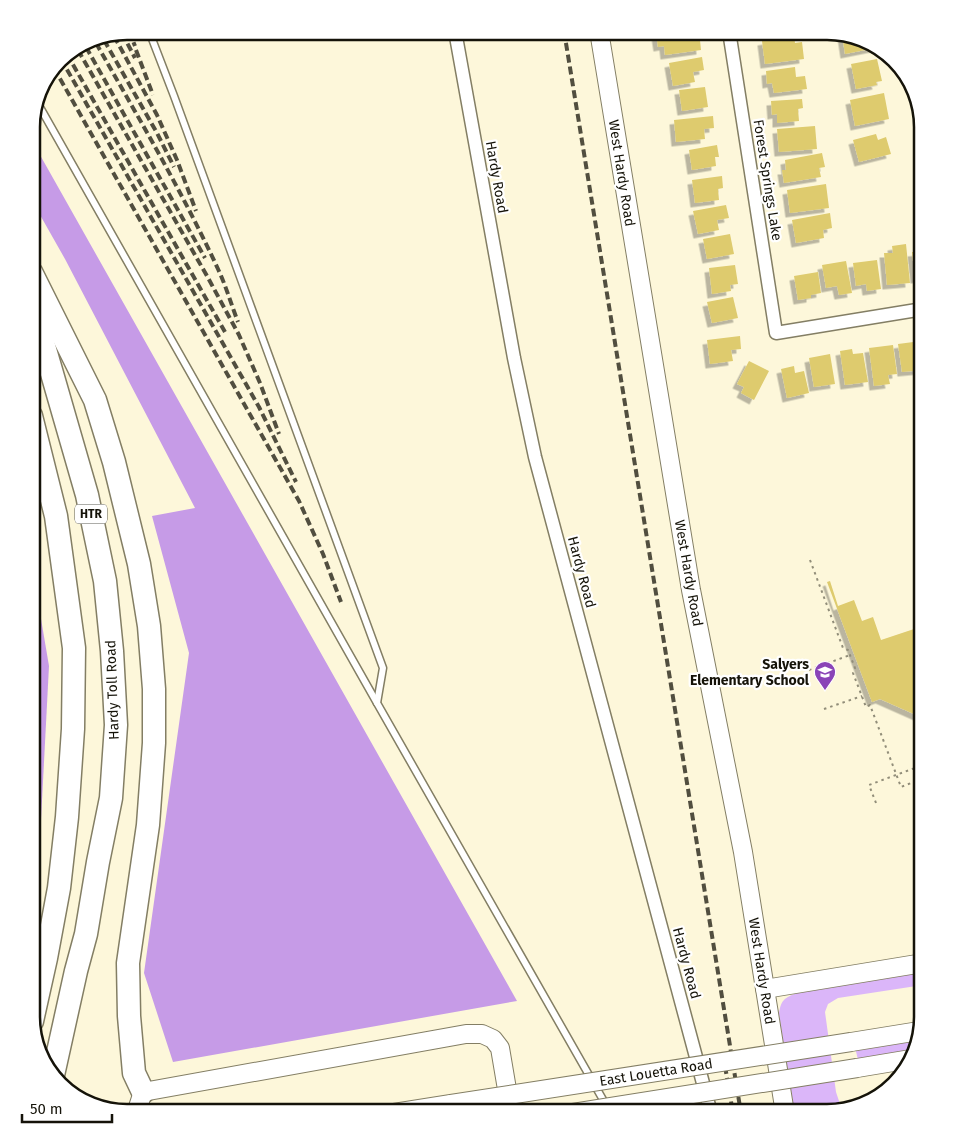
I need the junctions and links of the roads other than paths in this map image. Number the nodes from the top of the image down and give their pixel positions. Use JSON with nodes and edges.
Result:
{"nodes":[{"id":1,"x":152,"y":40,"type":"edge"},
{"id":2,"x":457,"y":40,"type":"edge"},
{"id":3,"x":600,"y":40,"type":"edge"},
{"id":4,"x":731,"y":40,"type":"edge"},
{"id":5,"x":42,"y":112,"type":"edge"},
{"id":6,"x":40,"y":288,"type":"edge"},
{"id":7,"x":914,"y":310,"type":"edge"},
{"id":8,"x":40,"y":332,"type":"edge"},
{"id":9,"x":40,"y":452,"type":"edge"},
{"id":10,"x":377,"y":703,"type":"junction"},
{"id":11,"x":914,"y":964,"type":"edge"},
{"id":12,"x":40,"y":985,"type":"edge"},
{"id":13,"x":765,"y":989,"type":"junction"},
{"id":14,"x":912,"y":1032,"type":"edge"},
{"id":15,"x":902,"y":1061,"type":"edge"},
{"id":16,"x":55,"y":1065,"type":"edge"},
{"id":17,"x":139,"y":1102,"type":"edge"},
{"id":18,"x":451,"y":1104,"type":"edge"},
{"id":19,"x":509,"y":1104,"type":"edge"},
{"id":20,"x":606,"y":1104,"type":"edge"},
{"id":21,"x":630,"y":1104,"type":"edge"},
{"id":22,"x":709,"y":1104,"type":"edge"},
{"id":23,"x":784,"y":1104,"type":"edge"}],
"edges":[{"from":1,"to":10,"type":"lane"},
{"from":2,"to":22,"type":"street","name":"Hardy Road"},
{"from":3,"to":13,"type":"main road","name":"West Hardy Road"},
{"from":4,"to":7,"type":"street","name":"Forest Springs Lake"},
{"from":5,"to":10,"type":"lane"},
{"from":6,"to":17,"type":"highway"},
{"from":8,"to":16,"type":"highway","name":"Hardy Toll Road","number":"HTR"},
{"from":9,"to":12,"type":"highway","number":"HTR"},
{"from":10,"to":20,"type":"lane"},
{"from":11,"to":13,"type":"main road"},
{"from":13,"to":23,"type":"main road","name":"West Hardy Road"},
{"from":14,"to":18,"type":"main road","name":"East Louetta Road","bridge":true},
{"from":15,"to":21,"type":"main road","name":"East Louetta Road","bridge":true},
{"from":17,"to":19,"type":"main road"}]}
